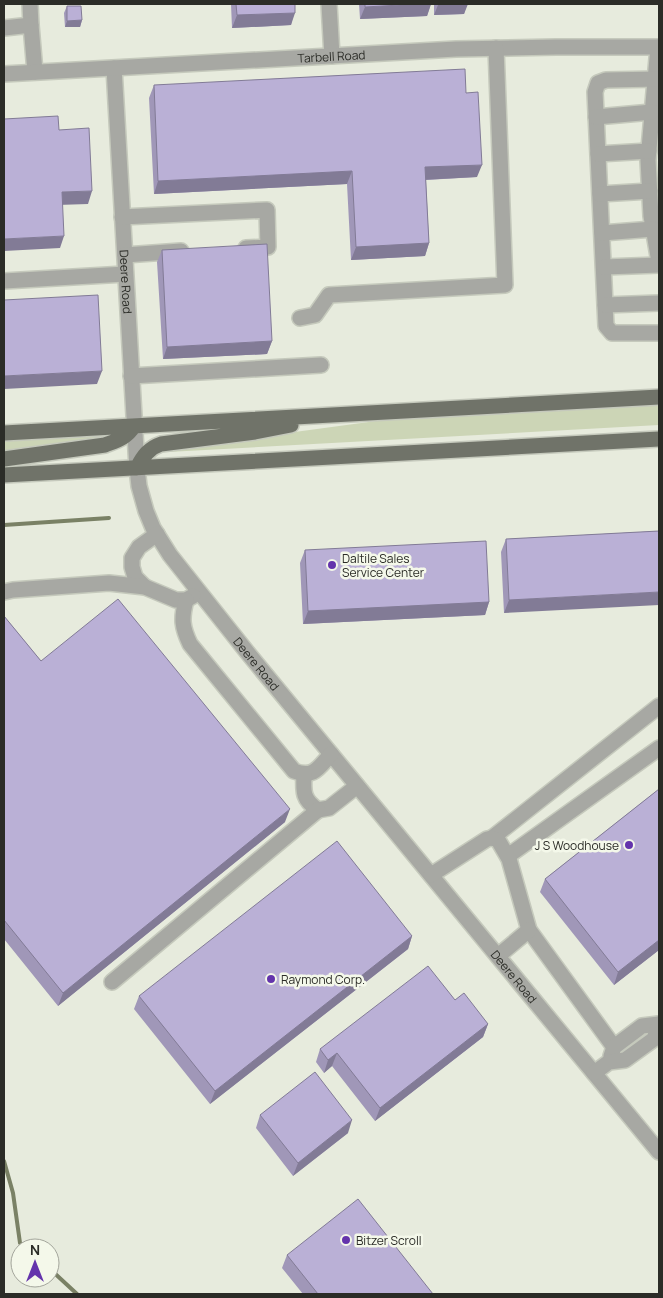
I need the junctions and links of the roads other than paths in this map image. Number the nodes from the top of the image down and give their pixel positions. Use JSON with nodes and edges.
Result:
{"nodes":[{"id":1,"x":30,"y":4,"type":"edge"},
{"id":2,"x":329,"y":4,"type":"edge"},
{"id":3,"x":31,"y":25,"type":"junction"},
{"id":4,"x":4,"y":28,"type":"edge"},
{"id":5,"x":659,"y":46,"type":"edge"},
{"id":6,"x":496,"y":48,"type":"junction"},
{"id":7,"x":332,"y":56,"type":"junction"},
{"id":8,"x":114,"y":68,"type":"junction"},
{"id":9,"x":35,"y":72,"type":"junction"},
{"id":10,"x":4,"y":74,"type":"edge"},
{"id":11,"x":657,"y":79,"type":"edge"},
{"id":12,"x":652,"y":112,"type":"junction"},
{"id":13,"x":596,"y":117,"type":"junction"},
{"id":14,"x":649,"y":150,"type":"junction"},
{"id":15,"x":598,"y":154,"type":"junction"},
{"id":16,"x":650,"y":191,"type":"junction"},
{"id":17,"x":600,"y":194,"type":"junction"},
{"id":18,"x":122,"y":217,"type":"junction"},
{"id":19,"x":653,"y":229,"type":"junction"},
{"id":20,"x":602,"y":232,"type":"junction"},
{"id":21,"x":230,"y":249,"type":"edge"},
{"id":22,"x":192,"y":251,"type":"edge"},
{"id":23,"x":125,"y":255,"type":"junction"},
{"id":24,"x":659,"y":263,"type":"edge"},
{"id":25,"x":604,"y":267,"type":"junction"},
{"id":26,"x":125,"y":274,"type":"junction"},
{"id":27,"x":4,"y":282,"type":"edge"},
{"id":28,"x":659,"y":303,"type":"edge"},
{"id":29,"x":605,"y":306,"type":"junction"},
{"id":30,"x":300,"y":318,"type":"dead end"},
{"id":31,"x":659,"y":333,"type":"edge"},
{"id":32,"x":321,"y":364,"type":"dead end"},
{"id":33,"x":131,"y":376,"type":"junction"},
{"id":34,"x":659,"y":396,"type":"edge"},
{"id":35,"x":354,"y":414,"type":"junction"},
{"id":36,"x":134,"y":426,"type":"junction"},
{"id":37,"x":4,"y":433,"type":"edge"},
{"id":38,"x":658,"y":439,"type":"edge"},
{"id":39,"x":4,"y":459,"type":"edge"},
{"id":40,"x":136,"y":468,"type":"junction"},
{"id":41,"x":4,"y":475,"type":"edge"},
{"id":42,"x":157,"y":534,"type":"junction"},
{"id":43,"x":145,"y":587,"type":"junction"},
{"id":44,"x":4,"y":592,"type":"edge"},
{"id":45,"x":199,"y":592,"type":"junction"},
{"id":46,"x":186,"y":600,"type":"junction"},
{"id":47,"x":659,"y":706,"type":"edge"},
{"id":48,"x":659,"y":748,"type":"edge"},
{"id":49,"x":331,"y":754,"type":"junction"},
{"id":50,"x":304,"y":775,"type":"junction"},
{"id":51,"x":357,"y":786,"type":"junction"},
{"id":52,"x":318,"y":810,"type":"junction"},
{"id":53,"x":492,"y":838,"type":"junction"},
{"id":54,"x":508,"y":856,"type":"junction"},
{"id":55,"x":431,"y":875,"type":"junction"},
{"id":56,"x":529,"y":930,"type":"junction"},
{"id":57,"x":498,"y":956,"type":"junction"},
{"id":58,"x":112,"y":982,"type":"dead end"},
{"id":59,"x":659,"y":1024,"type":"edge"},
{"id":60,"x":614,"y":1047,"type":"junction"},
{"id":61,"x":609,"y":1062,"type":"junction"},
{"id":62,"x":594,"y":1072,"type":"junction"},
{"id":63,"x":659,"y":1152,"type":"edge"}],
"edges":[{"from":1,"to":3,"type":"street"},
{"from":2,"to":7,"type":"street"},
{"from":3,"to":4,"type":"street"},
{"from":3,"to":9,"type":"street"},
{"from":5,"to":6,"type":"street","name":"Tarbell Road"},
{"from":5,"to":11,"type":"street"},
{"from":6,"to":7,"type":"street","name":"Tarbell Road"},
{"from":6,"to":30,"type":"street"},
{"from":7,"to":8,"type":"street","name":"Tarbell Road"},
{"from":8,"to":9,"type":"street","name":"Tarbell Road"},
{"from":8,"to":18,"type":"street","name":"Deere Road"},
{"from":9,"to":10,"type":"street","name":"Tarbell Road"},
{"from":11,"to":12,"type":"street"},
{"from":11,"to":13,"type":"street"},
{"from":12,"to":13,"type":"street"},
{"from":12,"to":14,"type":"street"},
{"from":13,"to":15,"type":"street"},
{"from":14,"to":15,"type":"street"},
{"from":14,"to":16,"type":"street"},
{"from":15,"to":17,"type":"street"},
{"from":16,"to":17,"type":"street"},
{"from":16,"to":19,"type":"street"},
{"from":17,"to":20,"type":"street"},
{"from":18,"to":21,"type":"street"},
{"from":18,"to":23,"type":"street","name":"Deere Road"},
{"from":19,"to":20,"type":"street"},
{"from":19,"to":24,"type":"street"},
{"from":20,"to":25,"type":"street"},
{"from":22,"to":23,"type":"street"},
{"from":23,"to":26,"type":"street","name":"Deere Road"},
{"from":24,"to":25,"type":"street"},
{"from":25,"to":29,"type":"street"},
{"from":26,"to":27,"type":"street"},
{"from":26,"to":33,"type":"street","name":"Deere Road"},
{"from":28,"to":29,"type":"street"},
{"from":29,"to":31,"type":"street"},
{"from":32,"to":33,"type":"street"},
{"from":33,"to":36,"type":"street","name":"Deere Road"},
{"from":34,"to":35,"type":"main road"},
{"from":35,"to":36,"type":"main road"},
{"from":35,"to":40,"type":"main road"},
{"from":36,"to":37,"type":"main road"},
{"from":36,"to":39,"type":"main road"},
{"from":36,"to":40,"type":"street","name":"Deere Road"},
{"from":38,"to":40,"type":"main road"},
{"from":40,"to":41,"type":"main road"},
{"from":40,"to":42,"type":"street","name":"Deere Road"},
{"from":42,"to":43,"type":"street"},
{"from":42,"to":45,"type":"street","name":"Deere Road"},
{"from":43,"to":44,"type":"street"},
{"from":43,"to":46,"type":"street"},
{"from":45,"to":46,"type":"street"},
{"from":45,"to":49,"type":"street","name":"Deere Road"},
{"from":46,"to":50,"type":"street"},
{"from":47,"to":53,"type":"street"},
{"from":48,"to":54,"type":"street"},
{"from":49,"to":50,"type":"street"},
{"from":49,"to":51,"type":"street","name":"Deere Road"},
{"from":50,"to":52,"type":"street"},
{"from":51,"to":52,"type":"street"},
{"from":51,"to":55,"type":"street","name":"Deere Road"},
{"from":52,"to":58,"type":"street"},
{"from":53,"to":54,"type":"street"},
{"from":53,"to":55,"type":"street"},
{"from":54,"to":56,"type":"street"},
{"from":55,"to":57,"type":"street","name":"Deere Road"},
{"from":56,"to":57,"type":"street"},
{"from":56,"to":60,"type":"street"},
{"from":57,"to":62,"type":"street","name":"Deere Road"},
{"from":59,"to":60,"type":"street"},
{"from":59,"to":61,"type":"street"},
{"from":60,"to":61,"type":"street"},
{"from":61,"to":62,"type":"street"},
{"from":62,"to":63,"type":"street","name":"Deere Road"}]}
